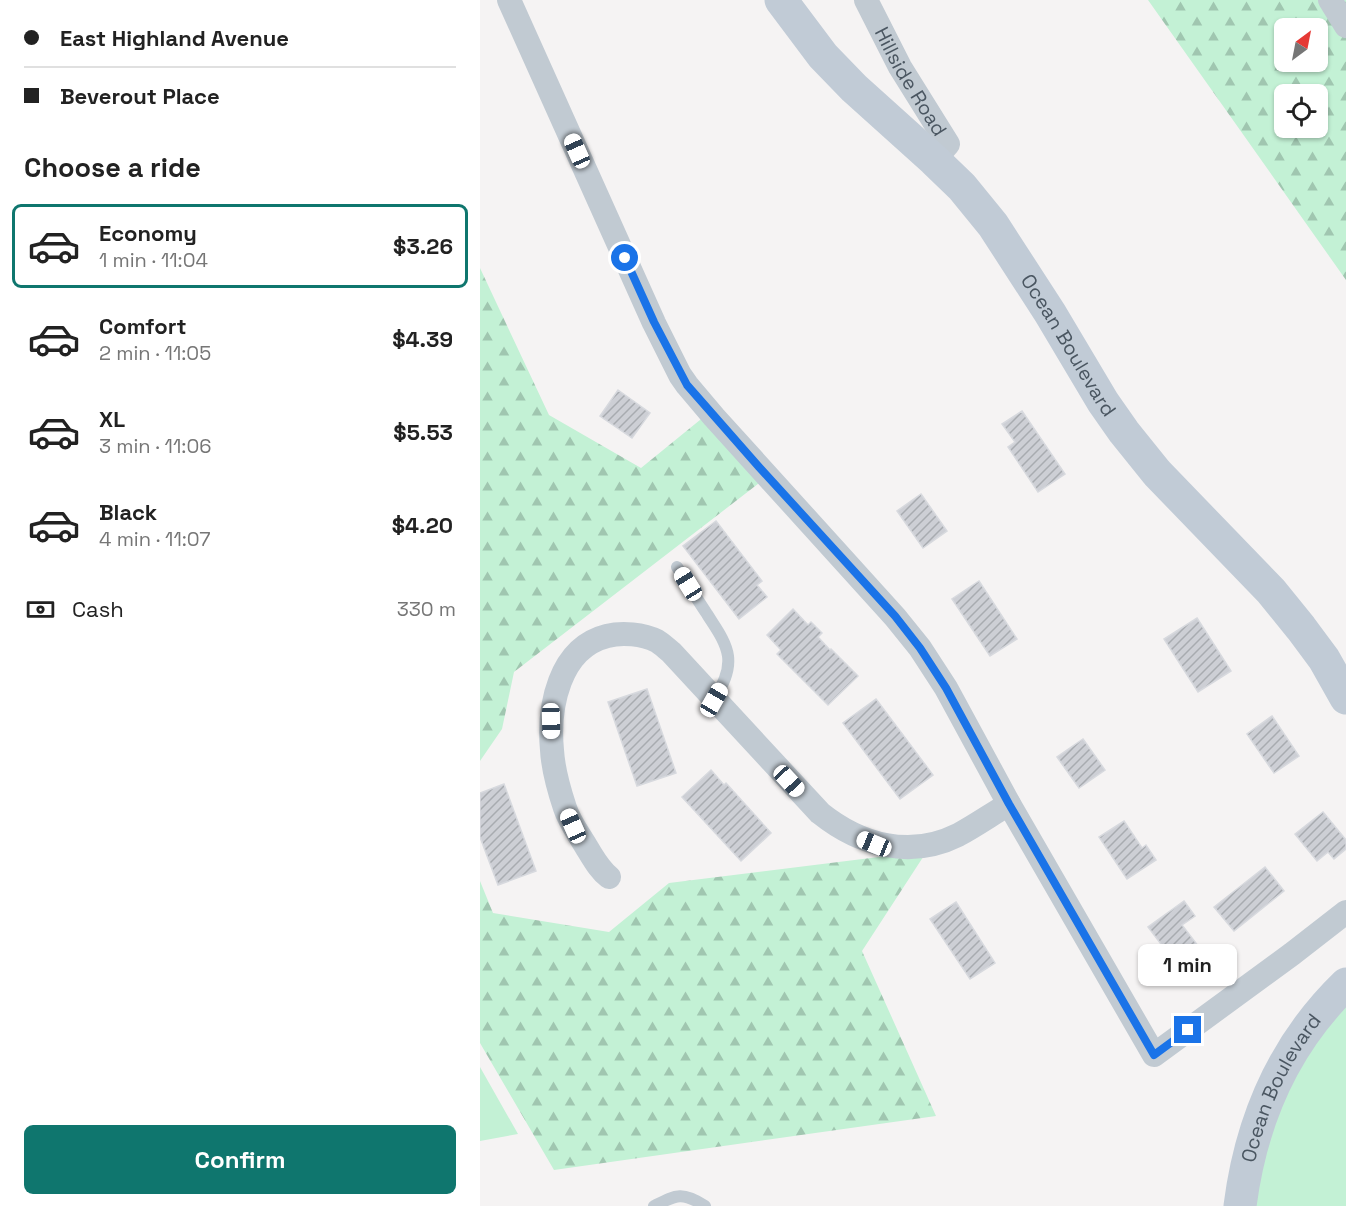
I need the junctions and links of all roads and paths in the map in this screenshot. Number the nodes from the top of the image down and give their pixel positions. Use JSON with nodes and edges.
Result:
{"nodes":[{"id":1,"x":509,"y":0,"type":"edge"},
{"id":2,"x":781,"y":0,"type":"edge"},
{"id":3,"x":866,"y":0,"type":"edge"},
{"id":4,"x":1330,"y":0,"type":"edge"},
{"id":5,"x":1346,"y":26,"type":"edge"},
{"id":6,"x":934,"y":160,"type":"junction"},
{"id":7,"x":677,"y":567,"type":"dead end"},
{"id":8,"x":1346,"y":698,"type":"edge"},
{"id":9,"x":714,"y":700,"type":"junction"},
{"id":10,"x":1009,"y":804,"type":"junction"},
{"id":11,"x":609,"y":877,"type":"dead end"},
{"id":12,"x":1346,"y":912,"type":"edge"},
{"id":13,"x":1346,"y":984,"type":"edge"},
{"id":14,"x":654,"y":1206,"type":"edge"},
{"id":15,"x":705,"y":1206,"type":"edge"},
{"id":16,"x":1240,"y":1206,"type":"edge"}],
"edges":[{"from":1,"to":10,"type":"street"},
{"from":2,"to":6,"type":"street","name":"Ocean Boulevard"},
{"from":3,"to":6,"type":"street","name":"Hillside Road"},
{"from":4,"to":5,"type":"street"},
{"from":6,"to":8,"type":"street","name":"Ocean Boulevard"},
{"from":7,"to":9,"type":"lane"},
{"from":9,"to":10,"type":"street"},
{"from":9,"to":11,"type":"street"},
{"from":10,"to":12,"type":"street"},
{"from":13,"to":16,"type":"street","name":"Ocean Boulevard"},
{"from":14,"to":15,"type":"lane"}]}
